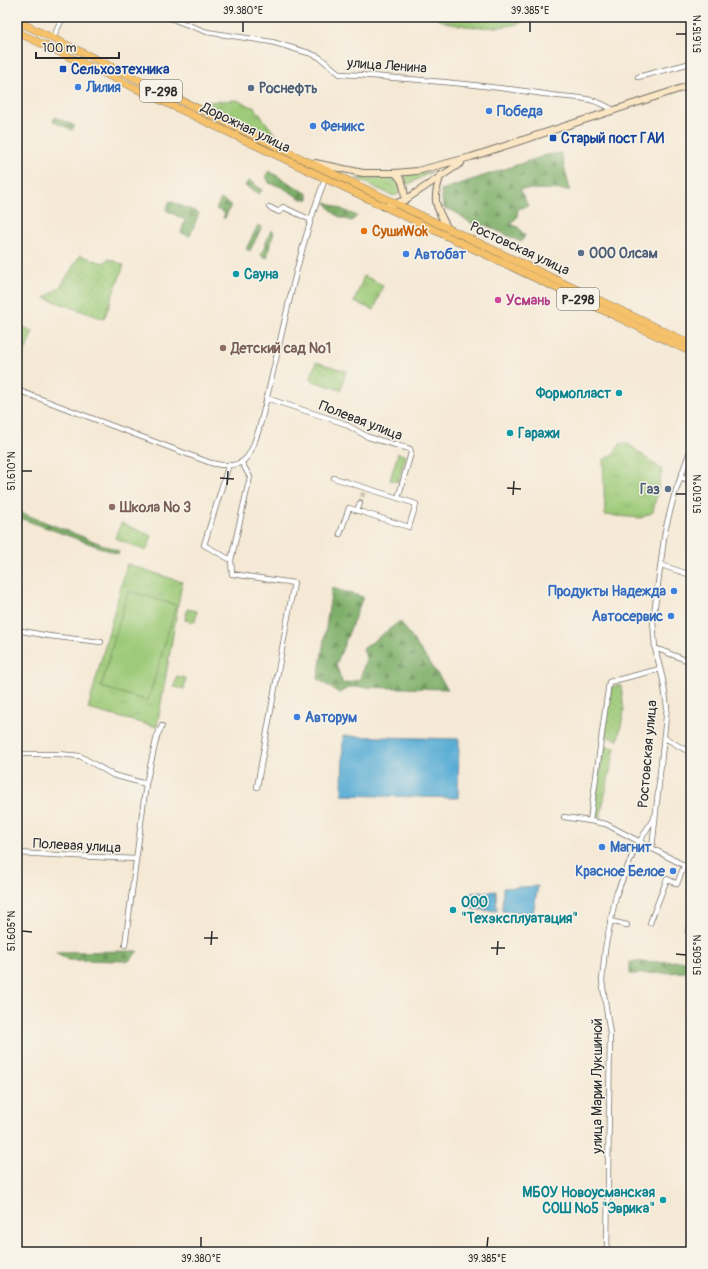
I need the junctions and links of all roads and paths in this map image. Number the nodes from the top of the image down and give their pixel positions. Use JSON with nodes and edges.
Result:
{"nodes":[{"id":1,"x":63,"y":17,"type":"edge"},
{"id":2,"x":167,"y":17,"type":"edge"},
{"id":3,"x":17,"y":22,"type":"edge"},
{"id":4,"x":17,"y":33,"type":"edge"},
{"id":5,"x":53,"y":38,"type":"junction"},
{"id":6,"x":691,"y":63,"type":"edge"},
{"id":7,"x":638,"y":77,"type":"dead end"},
{"id":8,"x":691,"y":85,"type":"edge"},
{"id":9,"x":612,"y":110,"type":"junction"},
{"id":10,"x":471,"y":157,"type":"junction"},
{"id":11,"x":305,"y":161,"type":"junction"},
{"id":12,"x":395,"y":174,"type":"junction"},
{"id":13,"x":441,"y":175,"type":"junction"},
{"id":14,"x":325,"y":179,"type":"junction"},
{"id":15,"x":405,"y":200,"type":"junction"},
{"id":16,"x":397,"y":204,"type":"junction"},
{"id":17,"x":269,"y":207,"type":"dead end"},
{"id":18,"x":384,"y":207,"type":"junction"},
{"id":19,"x":311,"y":220,"type":"junction"},
{"id":20,"x":447,"y":227,"type":"junction"},
{"id":21,"x":464,"y":245,"type":"joint"},
{"id":22,"x":691,"y":344,"type":"edge"},
{"id":23,"x":691,"y":352,"type":"edge"},
{"id":24,"x":17,"y":390,"type":"edge"},
{"id":25,"x":266,"y":398,"type":"junction"},
{"id":26,"x":691,"y":448,"type":"edge"},
{"id":27,"x":242,"y":463,"type":"junction"},
{"id":28,"x":228,"y":467,"type":"junction"},
{"id":29,"x":680,"y":477,"type":"junction"},
{"id":30,"x":334,"y":478,"type":"dead end"},
{"id":31,"x":691,"y":481,"type":"edge"},
{"id":32,"x":398,"y":498,"type":"junction"},
{"id":33,"x":360,"y":502,"type":"tunnel mouth"},
{"id":34,"x":357,"y":511,"type":"junction"},
{"id":35,"x":340,"y":534,"type":"dead end"},
{"id":36,"x":231,"y":560,"type":"junction"},
{"id":37,"x":661,"y":565,"type":"junction"},
{"id":38,"x":691,"y":575,"type":"edge"},
{"id":39,"x":17,"y":630,"type":"edge"},
{"id":40,"x":101,"y":642,"type":"dead end"},
{"id":41,"x":655,"y":648,"type":"junction"},
{"id":42,"x":691,"y":662,"type":"edge"},
{"id":43,"x":660,"y":669,"type":"junction"},
{"id":44,"x":162,"y":726,"type":"dead end"},
{"id":45,"x":665,"y":738,"type":"junction"},
{"id":46,"x":691,"y":753,"type":"edge"},
{"id":47,"x":17,"y":754,"type":"edge"},
{"id":48,"x":146,"y":784,"type":"junction"},
{"id":49,"x":257,"y":787,"type":"dead end"},
{"id":50,"x":656,"y":814,"type":"junction"},
{"id":51,"x":564,"y":817,"type":"dead end"},
{"id":52,"x":590,"y":821,"type":"junction"},
{"id":53,"x":640,"y":841,"type":"junction"},
{"id":54,"x":652,"y":849,"type":"junction"},
{"id":55,"x":17,"y":853,"type":"edge"},
{"id":56,"x":135,"y":859,"type":"junction"},
{"id":57,"x":684,"y":866,"type":"junction"},
{"id":58,"x":691,"y":868,"type":"edge"},
{"id":59,"x":610,"y":922,"type":"junction"},
{"id":60,"x":650,"y":923,"type":"dead end"},
{"id":61,"x":691,"y":924,"type":"edge"},
{"id":62,"x":627,"y":925,"type":"dead end"},
{"id":63,"x":688,"y":931,"type":"dead end"},
{"id":64,"x":125,"y":945,"type":"dead end"},
{"id":65,"x":607,"y":1252,"type":"edge"}],
"edges":[{"from":1,"to":5,"type":"street"},
{"from":2,"to":9,"type":"street","name":"улица Ленина"},
{"from":3,"to":5,"type":"highway","name":"Дорожная улица","number":"Р-298"},
{"from":4,"to":14,"type":"highway","name":"Дорожная улица","number":"Р-298"},
{"from":5,"to":11,"type":"highway","name":"Дорожная улица","number":"Р-298"},
{"from":6,"to":7,"type":"street"},
{"from":8,"to":9,"type":"main road"},
{"from":9,"to":10,"type":"main road"},
{"from":10,"to":12,"type":"main road"},
{"from":10,"to":13,"type":"main road"},
{"from":11,"to":12,"type":"main road"},
{"from":11,"to":16,"type":"highway","name":"Дорожная улица","number":"Р-298"},
{"from":12,"to":15,"type":"main road"},
{"from":13,"to":15,"type":"main road"},
{"from":13,"to":20,"type":"main road"},
{"from":14,"to":18,"type":"highway","name":"Дорожная улица","number":"Р-298"},
{"from":14,"to":19,"type":"street"},
{"from":15,"to":16,"type":"main road"},
{"from":16,"to":18,"type":"main road"},
{"from":16,"to":20,"type":"highway","name":"Дорожная улица","number":"Р-298"},
{"from":17,"to":19,"type":"street"},
{"from":18,"to":21,"type":"highway","name":"Дорожная улица","number":"Р-298"},
{"from":19,"to":25,"type":"street"},
{"from":20,"to":22,"type":"highway","name":"Ростовская улица","number":"Р-298"},
{"from":21,"to":23,"type":"highway","name":"Ростовская улица","number":"Р-298"},
{"from":24,"to":28,"type":"street"},
{"from":25,"to":27,"type":"street"},
{"from":25,"to":32,"type":"street","name":"Полевая улица"},
{"from":26,"to":29,"type":"street","name":"Ростовская улица"},
{"from":27,"to":28,"type":"street"},
{"from":27,"to":36,"type":"street"},
{"from":28,"to":36,"type":"street"},
{"from":29,"to":31,"type":"street"},
{"from":29,"to":37,"type":"street","name":"Ростовская улица"},
{"from":30,"to":32,"type":"street"},
{"from":32,"to":34,"type":"street"},
{"from":33,"to":34,"type":"street"},
{"from":34,"to":35,"type":"street"},
{"from":36,"to":49,"type":"street"},
{"from":37,"to":38,"type":"street"},
{"from":37,"to":41,"type":"street","name":"Ростовская улица"},
{"from":39,"to":40,"type":"street"},
{"from":41,"to":42,"type":"street"},
{"from":41,"to":43,"type":"street","name":"Ростовская улица"},
{"from":43,"to":45,"type":"street","name":"Ростовская улица"},
{"from":43,"to":52,"type":"street"},
{"from":44,"to":48,"type":"street","name":"Полевая улица"},
{"from":45,"to":46,"type":"street"},
{"from":45,"to":50,"type":"street","name":"Ростовская улица"},
{"from":47,"to":48,"type":"street"},
{"from":48,"to":56,"type":"street","name":"Полевая улица"},
{"from":50,"to":53,"type":"street","name":"Ростовская улица"},
{"from":50,"to":54,"type":"street"},
{"from":51,"to":52,"type":"street"},
{"from":52,"to":53,"type":"street"},
{"from":53,"to":54,"type":"street"},
{"from":53,"to":59,"type":"street","name":"Ростовская улица"},
{"from":54,"to":57,"type":"street"},
{"from":55,"to":56,"type":"street","name":"Полевая улица"},
{"from":56,"to":64,"type":"street","name":"Полевая улица"},
{"from":57,"to":58,"type":"street"},
{"from":57,"to":60,"type":"street"},
{"from":59,"to":62,"type":"street"},
{"from":59,"to":65,"type":"street","name":"улица Марии Лукшиной"},
{"from":61,"to":63,"type":"street"}]}
